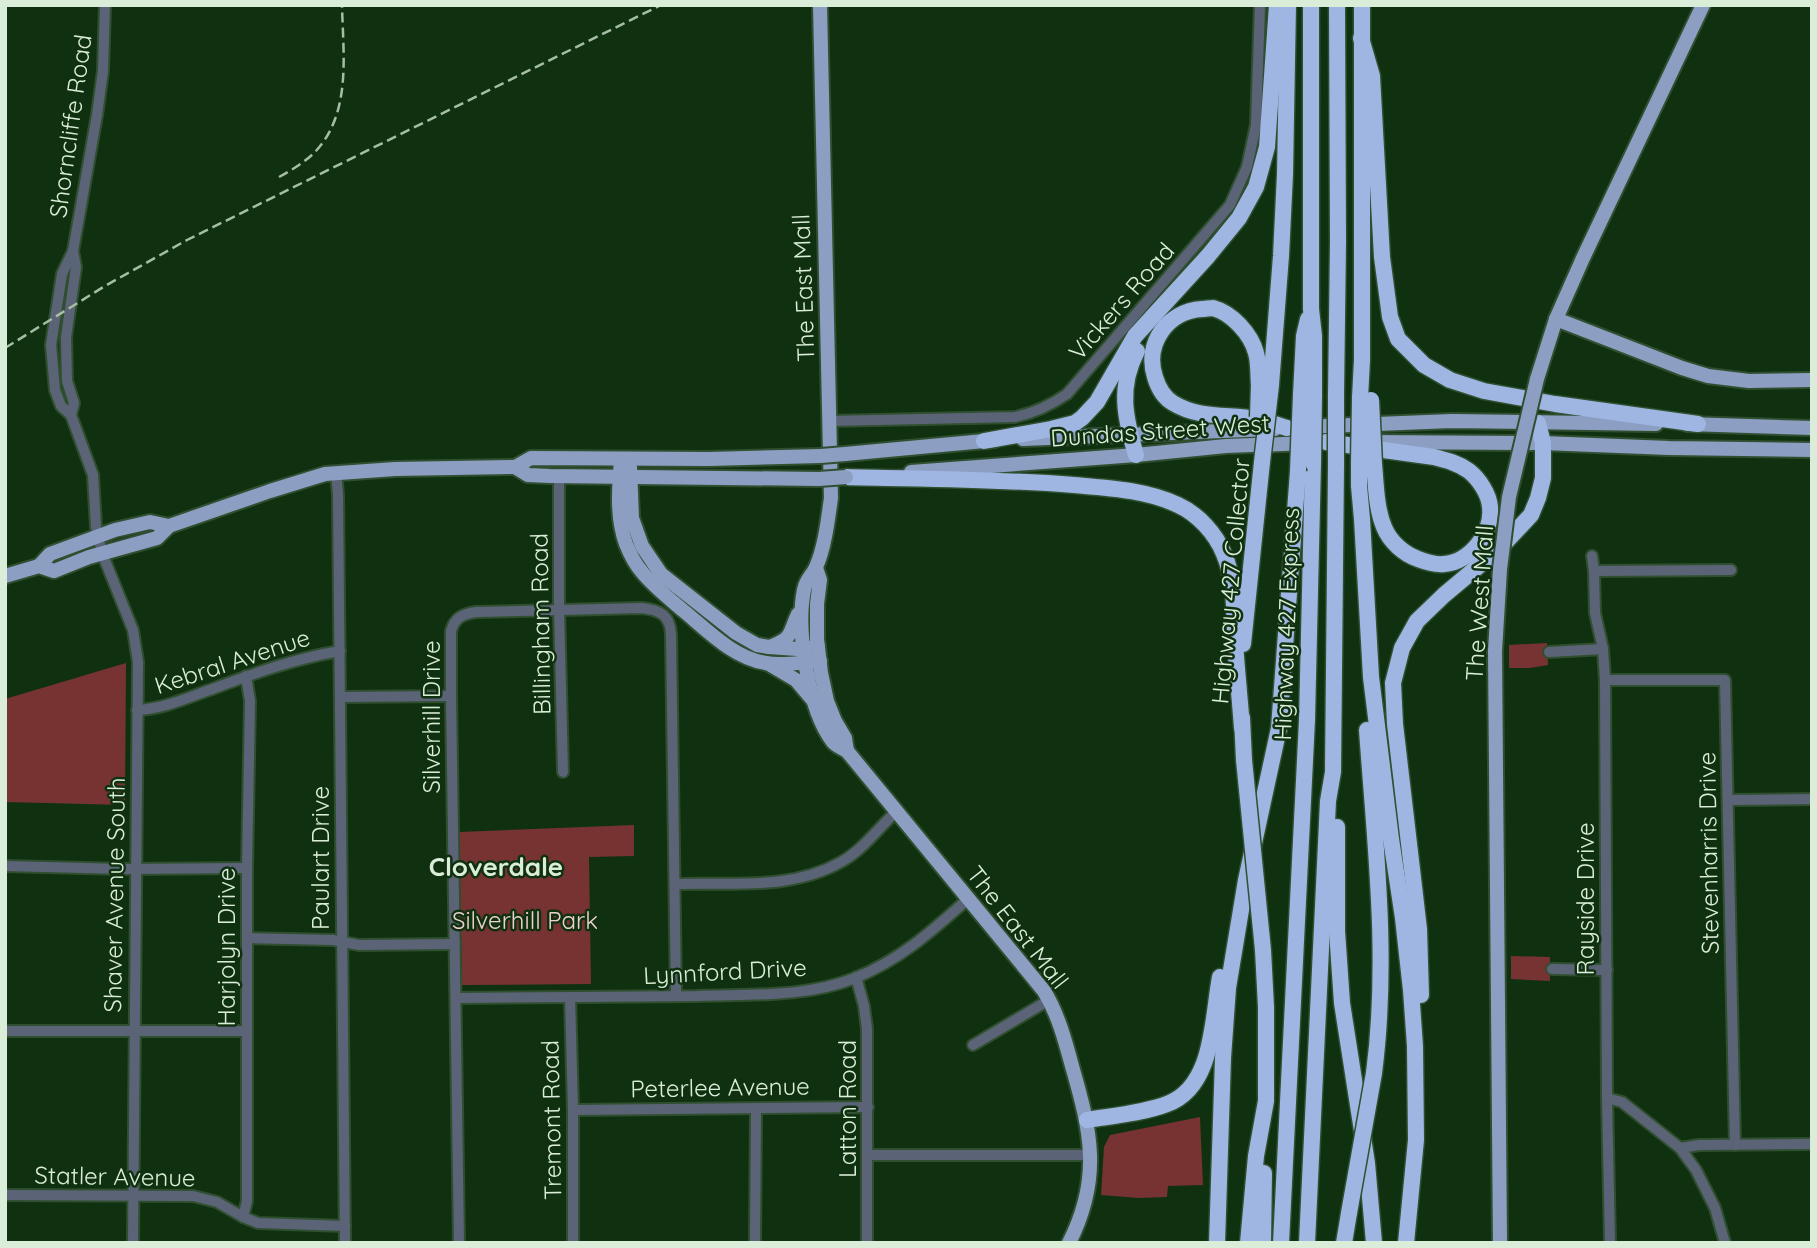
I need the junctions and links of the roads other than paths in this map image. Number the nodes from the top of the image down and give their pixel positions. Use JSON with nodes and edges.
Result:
{"nodes":[{"id":1,"x":105,"y":5,"type":"edge"},
{"id":2,"x":820,"y":5,"type":"edge"},
{"id":3,"x":1260,"y":5,"type":"edge"},
{"id":4,"x":1277,"y":5,"type":"edge"},
{"id":5,"x":1288,"y":5,"type":"edge"},
{"id":6,"x":1311,"y":5,"type":"edge"},
{"id":7,"x":1337,"y":5,"type":"edge"},
{"id":8,"x":1362,"y":5,"type":"edge"},
{"id":9,"x":1703,"y":5,"type":"edge"},
{"id":10,"x":1361,"y":38,"type":"junction"},
{"id":11,"x":1158,"y":311,"type":"junction"},
{"id":12,"x":1556,"y":318,"type":"junction"},
{"id":13,"x":1812,"y":380,"type":"edge"},
{"id":14,"x":1265,"y":385,"type":"junction"},
{"id":15,"x":1307,"y":396,"type":"junction"},
{"id":16,"x":829,"y":421,"type":"junction"},
{"id":17,"x":1538,"y":423,"type":"junction"},
{"id":18,"x":1698,"y":424,"type":"junction"},
{"id":19,"x":1809,"y":427,"type":"edge"},
{"id":20,"x":1287,"y":428,"type":"junction"},
{"id":21,"x":1130,"y":435,"type":"junction"},
{"id":22,"x":984,"y":441,"type":"junction"},
{"id":23,"x":1326,"y":442,"type":"junction"},
{"id":24,"x":1543,"y":443,"type":"junction"},
{"id":25,"x":1812,"y":450,"type":"edge"},
{"id":26,"x":1136,"y":455,"type":"junction"},
{"id":27,"x":626,"y":459,"type":"junction"},
{"id":28,"x":1366,"y":464,"type":"junction"},
{"id":29,"x":515,"y":467,"type":"junction"},
{"id":30,"x":336,"y":472,"type":"junction"},
{"id":31,"x":559,"y":475,"type":"junction"},
{"id":32,"x":625,"y":476,"type":"junction"},
{"id":33,"x":846,"y":477,"type":"junction"},
{"id":34,"x":1359,"y":486,"type":"junction"},
{"id":35,"x":169,"y":526,"type":"junction"},
{"id":36,"x":98,"y":536,"type":"junction"},
{"id":37,"x":102,"y":553,"type":"junction"},
{"id":38,"x":1592,"y":556,"type":"dead end"},
{"id":39,"x":39,"y":566,"type":"junction"},
{"id":40,"x":816,"y":568,"type":"junction"},
{"id":41,"x":1731,"y":570,"type":"dead end"},
{"id":42,"x":1594,"y":571,"type":"junction"},
{"id":43,"x":5,"y":576,"type":"edge"},
{"id":44,"x":801,"y":608,"type":"junction"},
{"id":45,"x":559,"y":610,"type":"junction"},
{"id":46,"x":769,"y":648,"type":"junction"},
{"id":47,"x":1604,"y":649,"type":"junction"},
{"id":48,"x":340,"y":651,"type":"junction"},
{"id":49,"x":1549,"y":652,"type":"dead end"},
{"id":50,"x":812,"y":655,"type":"junction"},
{"id":51,"x":767,"y":664,"type":"junction"},
{"id":52,"x":246,"y":677,"type":"junction"},
{"id":53,"x":1605,"y":680,"type":"junction"},
{"id":54,"x":451,"y":696,"type":"junction"},
{"id":55,"x":340,"y":697,"type":"junction"},
{"id":56,"x":813,"y":701,"type":"junction"},
{"id":57,"x":137,"y":710,"type":"junction"},
{"id":58,"x":1242,"y":728,"type":"junction"},
{"id":59,"x":847,"y":751,"type":"junction"},
{"id":60,"x":564,"y":772,"type":"dead end"},
{"id":61,"x":1333,"y":772,"type":"junction"},
{"id":62,"x":1812,"y":799,"type":"edge"},
{"id":63,"x":1728,"y":800,"type":"junction"},
{"id":64,"x":897,"y":811,"type":"junction"},
{"id":65,"x":5,"y":866,"type":"edge"},
{"id":66,"x":247,"y":868,"type":"junction"},
{"id":67,"x":136,"y":869,"type":"junction"},
{"id":68,"x":1246,"y":880,"type":"junction"},
{"id":69,"x":675,"y":884,"type":"junction"},
{"id":70,"x":968,"y":899,"type":"junction"},
{"id":71,"x":247,"y":937,"type":"junction"},
{"id":72,"x":342,"y":941,"type":"junction"},
{"id":73,"x":455,"y":944,"type":"junction"},
{"id":74,"x":1552,"y":969,"type":"dead end"},
{"id":75,"x":1607,"y":970,"type":"junction"},
{"id":76,"x":856,"y":977,"type":"junction"},
{"id":77,"x":677,"y":996,"type":"junction"},
{"id":78,"x":570,"y":997,"type":"junction"},
{"id":79,"x":456,"y":998,"type":"junction"},
{"id":80,"x":1049,"y":1000,"type":"junction"},
{"id":81,"x":5,"y":1031,"type":"edge"},
{"id":82,"x":134,"y":1031,"type":"junction"},
{"id":83,"x":247,"y":1031,"type":"junction"},
{"id":84,"x":973,"y":1045,"type":"dead end"},
{"id":85,"x":1415,"y":1046,"type":"junction"},
{"id":86,"x":1607,"y":1098,"type":"junction"},
{"id":87,"x":1266,"y":1101,"type":"junction"},
{"id":88,"x":868,"y":1107,"type":"junction"},
{"id":89,"x":756,"y":1108,"type":"junction"},
{"id":90,"x":573,"y":1110,"type":"junction"},
{"id":91,"x":1087,"y":1120,"type":"junction"},
{"id":92,"x":1812,"y":1144,"type":"edge"},
{"id":93,"x":1735,"y":1145,"type":"junction"},
{"id":94,"x":1680,"y":1148,"type":"junction"},
{"id":95,"x":868,"y":1155,"type":"junction"},
{"id":96,"x":1091,"y":1155,"type":"junction"},
{"id":97,"x":5,"y":1195,"type":"edge"},
{"id":98,"x":133,"y":1196,"type":"junction"},
{"id":99,"x":243,"y":1217,"type":"junction"},
{"id":100,"x":345,"y":1226,"type":"junction"},
{"id":101,"x":133,"y":1243,"type":"edge"},
{"id":102,"x":345,"y":1243,"type":"edge"},
{"id":103,"x":459,"y":1243,"type":"edge"},
{"id":104,"x":573,"y":1243,"type":"edge"},
{"id":105,"x":755,"y":1243,"type":"edge"},
{"id":106,"x":867,"y":1243,"type":"edge"},
{"id":107,"x":1069,"y":1243,"type":"edge"},
{"id":108,"x":1217,"y":1243,"type":"edge"},
{"id":109,"x":1248,"y":1243,"type":"edge"},
{"id":110,"x":1263,"y":1243,"type":"edge"},
{"id":111,"x":1281,"y":1243,"type":"edge"},
{"id":112,"x":1307,"y":1243,"type":"edge"},
{"id":113,"x":1344,"y":1243,"type":"edge"},
{"id":114,"x":1374,"y":1243,"type":"edge"},
{"id":115,"x":1406,"y":1243,"type":"edge"},
{"id":116,"x":1500,"y":1243,"type":"edge"},
{"id":117,"x":1610,"y":1243,"type":"edge"},
{"id":118,"x":1725,"y":1243,"type":"edge"}],
"edges":[{"from":1,"to":36,"type":"street","name":"Shorncliffe Road"},
{"from":2,"to":16,"type":"main road","name":"The East Mall"},
{"from":3,"to":16,"type":"street","name":"Vickers Road"},
{"from":4,"to":11,"type":"highway"},
{"from":5,"to":14,"type":"highway","name":"Highway 427 Collector"},
{"from":6,"to":15,"type":"highway","name":"Highway 427 Express"},
{"from":7,"to":61,"type":"highway","name":"Highway 427 Express","bridge":true},
{"from":8,"to":10,"type":"highway"},
{"from":9,"to":12,"type":"main road","name":"The West Mall"},
{"from":10,"to":18,"type":"highway"},
{"from":10,"to":28,"type":"highway","bridge":true},
{"from":11,"to":21,"type":"highway"},
{"from":11,"to":22,"type":"highway"},
{"from":12,"to":13,"type":"main road"},
{"from":12,"to":116,"type":"main road","name":"The West Mall","bridge":true},
{"from":14,"to":20,"type":"highway"},
{"from":14,"to":58,"type":"highway","name":"Highway 427 Collector","bridge":true},
{"from":15,"to":68,"type":"highway","bridge":true},
{"from":15,"to":111,"type":"highway","name":"Highway 427 Express","bridge":true},
{"from":16,"to":40,"type":"main road","name":"The East Mall"},
{"from":17,"to":18,"type":"main road","name":"Dundas Street West"},
{"from":17,"to":20,"type":"main road","name":"Dundas Street West"},
{"from":17,"to":24,"type":"highway"},
{"from":18,"to":19,"type":"main road","name":"Dundas Street West"},
{"from":20,"to":21,"type":"main road","name":"Dundas Street West"},
{"from":21,"to":22,"type":"main road","name":"Dundas Street West"},
{"from":21,"to":26,"type":"highway"},
{"from":22,"to":27,"type":"main road","name":"Dundas Street West","bridge":true},
{"from":23,"to":24,"type":"main road","name":"Dundas Street West"},
{"from":23,"to":26,"type":"main road","name":"Dundas Street West"},
{"from":23,"to":28,"type":"highway"},
{"from":24,"to":25,"type":"main road","name":"Dundas Street West"},
{"from":24,"to":85,"type":"highway"},
{"from":26,"to":33,"type":"main road","name":"Dundas Street West"},
{"from":27,"to":29,"type":"main road","name":"Dundas Street West"},
{"from":27,"to":32,"type":"main road"},
{"from":28,"to":34,"type":"highway"},
{"from":29,"to":30,"type":"main road","name":"Dundas Street West"},
{"from":29,"to":31,"type":"main road","name":"Dundas Street West"},
{"from":30,"to":35,"type":"main road","name":"Dundas Street West"},
{"from":30,"to":48,"type":"street","name":"Paulart Drive"},
{"from":31,"to":32,"type":"main road","name":"Dundas Street West"},
{"from":31,"to":45,"type":"street","name":"Billingham Road"},
{"from":32,"to":33,"type":"main road","name":"Dundas Street West","bridge":true},
{"from":32,"to":46,"type":"main road"},
{"from":32,"to":51,"type":"main road"},
{"from":33,"to":58,"type":"highway"},
{"from":34,"to":85,"type":"highway"},
{"from":34,"to":113,"type":"highway","bridge":true},
{"from":35,"to":36,"type":"main road","name":"Dundas Street West"},
{"from":35,"to":37,"type":"main road","name":"Dundas Street West"},
{"from":36,"to":37,"type":"street","name":"Shorncliffe Road"},
{"from":36,"to":39,"type":"main road","name":"Dundas Street West"},
{"from":37,"to":39,"type":"main road","name":"Dundas Street West"},
{"from":37,"to":57,"type":"street","name":"Shaver Avenue South"},
{"from":38,"to":42,"type":"street","name":"Rayside Drive"},
{"from":39,"to":43,"type":"main road","name":"Dundas Street West"},
{"from":40,"to":44,"type":"main road","name":"The East Mall"},
{"from":40,"to":50,"type":"main road","name":"The East Mall"},
{"from":41,"to":42,"type":"street"},
{"from":42,"to":47,"type":"street","name":"Rayside Drive"},
{"from":44,"to":46,"type":"main road"},
{"from":44,"to":50,"type":"main road","name":"The East Mall"},
{"from":45,"to":54,"type":"street","name":"Silverhill Drive"},
{"from":45,"to":60,"type":"street","name":"Billingham Road"},
{"from":45,"to":69,"type":"street","name":"Silverhill Drive"},
{"from":46,"to":50,"type":"main road"},
{"from":47,"to":49,"type":"street"},
{"from":47,"to":53,"type":"street","name":"Rayside Drive"},
{"from":48,"to":52,"type":"street","name":"Kebral Avenue"},
{"from":48,"to":55,"type":"street","name":"Paulart Drive"},
{"from":50,"to":51,"type":"main road"},
{"from":50,"to":56,"type":"main road","name":"The East Mall"},
{"from":50,"to":59,"type":"main road","name":"The East Mall"},
{"from":51,"to":56,"type":"main road"},
{"from":52,"to":57,"type":"street","name":"Kebral Avenue"},
{"from":52,"to":66,"type":"street","name":"Harjolyn Drive"},
{"from":53,"to":63,"type":"street","name":"Stevenharris Drive"},
{"from":53,"to":75,"type":"street","name":"Rayside Drive"},
{"from":54,"to":55,"type":"street"},
{"from":54,"to":73,"type":"street","name":"Silverhill Drive"},
{"from":55,"to":72,"type":"street","name":"Paulart Drive"},
{"from":56,"to":59,"type":"main road","name":"The East Mall"},
{"from":57,"to":67,"type":"street","name":"Shaver Avenue South"},
{"from":58,"to":87,"type":"highway","name":"Highway 427 Collector","bridge":true},
{"from":59,"to":64,"type":"main road","name":"The East Mall"},
{"from":61,"to":112,"type":"highway","name":"Highway 427 Express"},
{"from":61,"to":114,"type":"highway"},
{"from":62,"to":63,"type":"street"},
{"from":63,"to":93,"type":"street","name":"Stevenharris Drive"},
{"from":64,"to":69,"type":"street"},
{"from":64,"to":70,"type":"main road","name":"The East Mall"},
{"from":65,"to":67,"type":"street"},
{"from":66,"to":67,"type":"street"},
{"from":66,"to":71,"type":"street","name":"Harjolyn Drive"},
{"from":67,"to":82,"type":"street","name":"Shaver Avenue South"},
{"from":68,"to":91,"type":"highway"},
{"from":68,"to":108,"type":"highway"},
{"from":69,"to":77,"type":"street","name":"Silverhill Drive"},
{"from":70,"to":76,"type":"street","name":"Lynnford Drive"},
{"from":70,"to":80,"type":"main road","name":"The East Mall"},
{"from":71,"to":72,"type":"street"},
{"from":71,"to":83,"type":"street","name":"Harjolyn Drive"},
{"from":72,"to":73,"type":"street"},
{"from":72,"to":100,"type":"street","name":"Paulart Drive"},
{"from":73,"to":79,"type":"street","name":"Silverhill Drive"},
{"from":74,"to":75,"type":"street"},
{"from":75,"to":86,"type":"street","name":"Rayside Drive"},
{"from":76,"to":77,"type":"street","name":"Lynnford Drive"},
{"from":76,"to":88,"type":"street","name":"Latton Road"},
{"from":77,"to":78,"type":"street","name":"Lynnford Drive"},
{"from":78,"to":79,"type":"street","name":"Lynnford Drive"},
{"from":78,"to":90,"type":"street","name":"Tremont Road"},
{"from":79,"to":103,"type":"street","name":"Silverhill Drive"},
{"from":80,"to":84,"type":"street"},
{"from":80,"to":91,"type":"main road","name":"The East Mall"},
{"from":81,"to":82,"type":"street"},
{"from":82,"to":83,"type":"street"},
{"from":82,"to":98,"type":"street","name":"Shaver Avenue South"},
{"from":83,"to":99,"type":"street","name":"Harjolyn Drive"},
{"from":85,"to":115,"type":"highway"},
{"from":86,"to":94,"type":"street"},
{"from":86,"to":117,"type":"street","name":"Rayside Drive"},
{"from":87,"to":109,"type":"highway","name":"Highway 427 Collector"},
{"from":87,"to":110,"type":"highway"},
{"from":88,"to":89,"type":"street","name":"Peterlee Avenue"},
{"from":88,"to":95,"type":"street","name":"Latton Road"},
{"from":89,"to":90,"type":"street","name":"Peterlee Avenue"},
{"from":89,"to":105,"type":"street"},
{"from":90,"to":104,"type":"street","name":"Tremont Road"},
{"from":91,"to":96,"type":"main road","name":"The East Mall"},
{"from":92,"to":93,"type":"street"},
{"from":93,"to":94,"type":"street"},
{"from":94,"to":118,"type":"street"},
{"from":95,"to":96,"type":"street"},
{"from":95,"to":106,"type":"street","name":"Latton Road"},
{"from":96,"to":107,"type":"main road","name":"The East Mall"},
{"from":97,"to":98,"type":"street","name":"Statler Avenue"},
{"from":98,"to":99,"type":"street","name":"Statler Avenue"},
{"from":98,"to":101,"type":"street","name":"Shaver Avenue South"},
{"from":99,"to":100,"type":"street","name":"Statler Avenue"},
{"from":100,"to":102,"type":"street","name":"Paulart Drive"}]}
